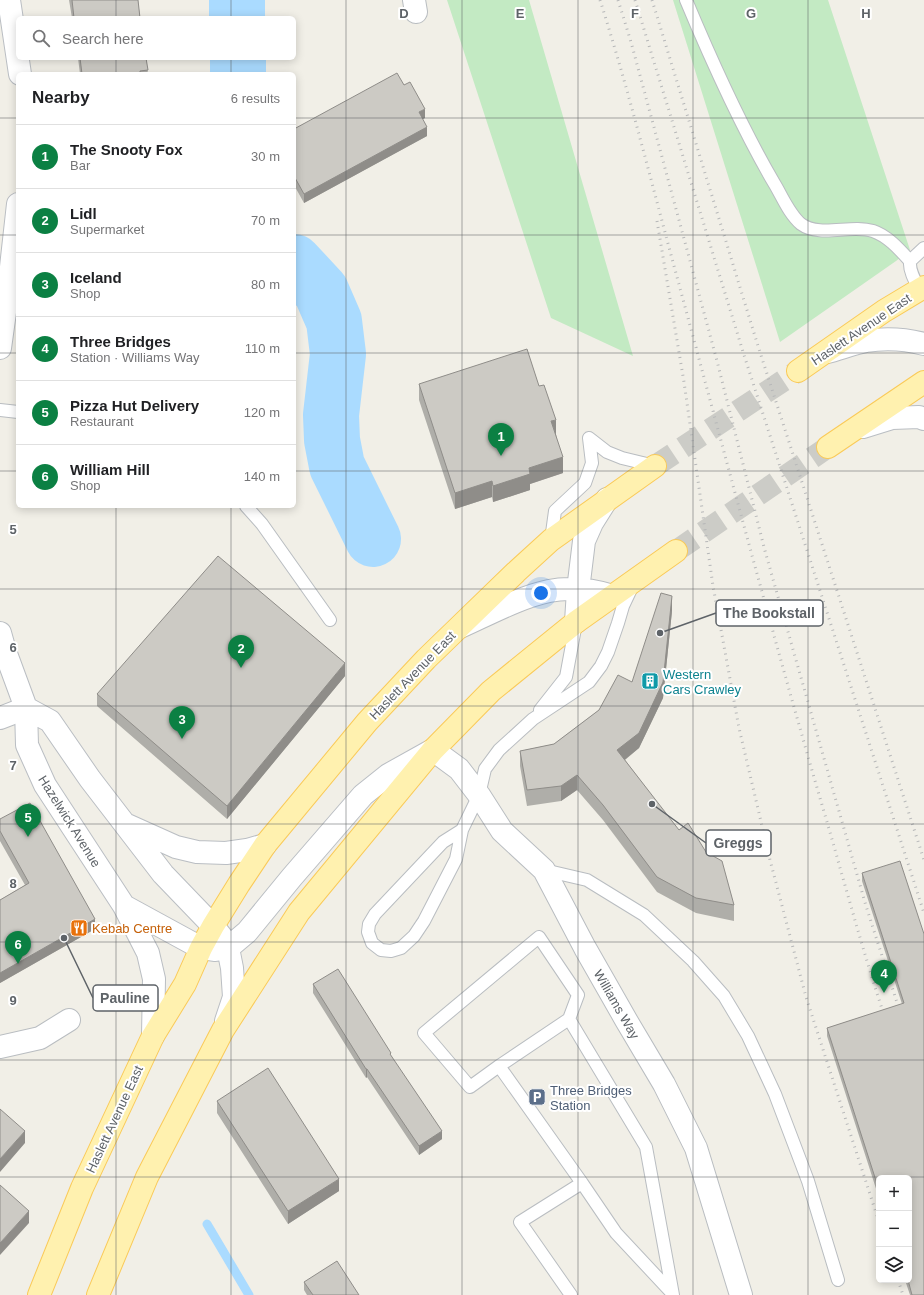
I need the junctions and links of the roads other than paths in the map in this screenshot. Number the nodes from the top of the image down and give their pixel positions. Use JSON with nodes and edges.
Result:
{"nodes":[{"id":1,"x":9,"y":0,"type":"edge"},
{"id":2,"x":686,"y":0,"type":"edge"},
{"id":3,"x":16,"y":47,"type":"edge"},
{"id":4,"x":18,"y":60,"type":"edge"},
{"id":5,"x":20,"y":72,"type":"edge"},
{"id":6,"x":16,"y":222,"type":"edge"},
{"id":7,"x":924,"y":248,"type":"edge"},
{"id":8,"x":910,"y":261,"type":"junction"},
{"id":9,"x":922,"y":288,"type":"edge"},
{"id":10,"x":924,"y":344,"type":"edge"},
{"id":11,"x":0,"y":348,"type":"edge"},
{"id":12,"x":824,"y":353,"type":"junction"},
{"id":13,"x":798,"y":371,"type":"tunnel mouth"},
{"id":14,"x":924,"y":382,"type":"edge"},
{"id":15,"x":0,"y":410,"type":"edge"},
{"id":16,"x":16,"y":412,"type":"edge"},
{"id":17,"x":924,"y":419,"type":"edge"},
{"id":18,"x":846,"y":433,"type":"junction"},
{"id":19,"x":828,"y":446,"type":"tunnel mouth"},
{"id":20,"x":655,"y":466,"type":"joint"},
{"id":21,"x":607,"y":499,"type":"junction"},
{"id":22,"x":248,"y":508,"type":"edge"},
{"id":23,"x":551,"y":540,"type":"junction"},
{"id":24,"x":676,"y":551,"type":"tunnel mouth"},
{"id":25,"x":578,"y":590,"type":"junction"},
{"id":26,"x":618,"y":601,"type":"junction"},
{"id":27,"x":330,"y":620,"type":"dead end"},
{"id":28,"x":576,"y":622,"type":"junction"},
{"id":29,"x":457,"y":629,"type":"junction"},
{"id":30,"x":0,"y":633,"type":"edge"},
{"id":31,"x":26,"y":708,"type":"junction"},
{"id":32,"x":0,"y":718,"type":"edge"},
{"id":33,"x":533,"y":719,"type":"junction"},
{"id":34,"x":433,"y":750,"type":"junction"},
{"id":35,"x":479,"y":795,"type":"junction"},
{"id":36,"x":124,"y":824,"type":"junction"},
{"id":37,"x":462,"y":830,"type":"junction"},
{"id":38,"x":265,"y":845,"type":"junction"},
{"id":39,"x":544,"y":870,"type":"junction"},
{"id":40,"x":124,"y":906,"type":"junction"},
{"id":41,"x":213,"y":926,"type":"junction"},
{"id":42,"x":201,"y":948,"type":"junction"},
{"id":43,"x":228,"y":948,"type":"junction"},
{"id":44,"x":569,"y":1018,"type":"junction"},
{"id":45,"x":69,"y":1020,"type":"dead end"},
{"id":46,"x":223,"y":1030,"type":"junction"},
{"id":47,"x":153,"y":1036,"type":"junction"},
{"id":48,"x":0,"y":1047,"type":"edge"},
{"id":49,"x":499,"y":1066,"type":"junction"},
{"id":50,"x":582,"y":1183,"type":"junction"},
{"id":51,"x":838,"y":1280,"type":"dead end"},
{"id":52,"x":672,"y":1294,"type":"edge"},
{"id":53,"x":39,"y":1295,"type":"edge"},
{"id":54,"x":98,"y":1295,"type":"edge"},
{"id":55,"x":571,"y":1295,"type":"edge"},
{"id":56,"x":741,"y":1295,"type":"edge"}],
"edges":[{"from":1,"to":3,"type":"street"},
{"from":2,"to":8,"type":"lane"},
{"from":4,"to":5,"type":"street"},
{"from":6,"to":11,"type":"street"},
{"from":7,"to":8,"type":"lane"},
{"from":8,"to":9,"type":"lane"},
{"from":9,"to":12,"type":"main road","name":"Haslett Avenue East"},
{"from":10,"to":12,"type":"street"},
{"from":12,"to":13,"type":"main road","name":"Haslett Avenue East"},
{"from":14,"to":18,"type":"main road"},
{"from":15,"to":16,"type":"lane"},
{"from":17,"to":18,"type":"street"},
{"from":18,"to":19,"type":"main road"},
{"from":20,"to":21,"type":"main road","name":"Haslett Avenue East"},
{"from":20,"to":23,"type":"lane"},
{"from":21,"to":23,"type":"main road","name":"Haslett Avenue East"},
{"from":21,"to":25,"type":"street"},
{"from":22,"to":27,"type":"lane"},
{"from":23,"to":29,"type":"main road","name":"Haslett Avenue East"},
{"from":24,"to":26,"type":"main road"},
{"from":25,"to":26,"type":"street"},
{"from":25,"to":28,"type":"street"},
{"from":25,"to":29,"type":"street"},
{"from":26,"to":28,"type":"main road"},
{"from":26,"to":33,"type":"lane"},
{"from":28,"to":33,"type":"lane"},
{"from":28,"to":34,"type":"main road"},
{"from":29,"to":38,"type":"main road","name":"Haslett Avenue East"},
{"from":30,"to":31,"type":"street","name":"Hazelwick Avenue"},
{"from":31,"to":32,"type":"street"},
{"from":31,"to":36,"type":"street"},
{"from":31,"to":40,"type":"street","name":"Hazelwick Avenue"},
{"from":33,"to":35,"type":"lane"},
{"from":34,"to":35,"type":"street","name":"Williams Way"},
{"from":34,"to":43,"type":"street"},
{"from":34,"to":46,"type":"main road"},
{"from":35,"to":37,"type":"lane"},
{"from":35,"to":39,"type":"street","name":"Williams Way"},
{"from":36,"to":38,"type":"street"},
{"from":36,"to":41,"type":"street"},
{"from":37,"to":37,"type":"lane"},
{"from":38,"to":41,"type":"main road","name":"Haslett Avenue East"},
{"from":39,"to":51,"type":"lane"},
{"from":39,"to":56,"type":"street","name":"Williams Way"},
{"from":40,"to":42,"type":"street","name":"Hazelwick Avenue"},
{"from":40,"to":47,"type":"street","name":"Hazelwick Avenue"},
{"from":41,"to":42,"type":"main road","name":"Haslett Avenue East"},
{"from":41,"to":43,"type":"street"},
{"from":42,"to":43,"type":"street"},
{"from":42,"to":47,"type":"main road","name":"Haslett Avenue East"},
{"from":43,"to":46,"type":"street"},
{"from":44,"to":49,"type":"lane"},
{"from":44,"to":49,"type":"lane"},
{"from":44,"to":52,"type":"lane"},
{"from":45,"to":48,"type":"street"},
{"from":46,"to":54,"type":"main road"},
{"from":47,"to":53,"type":"main road","name":"Haslett Avenue East"},
{"from":49,"to":50,"type":"lane"},
{"from":50,"to":52,"type":"lane"},
{"from":50,"to":55,"type":"lane"}]}
